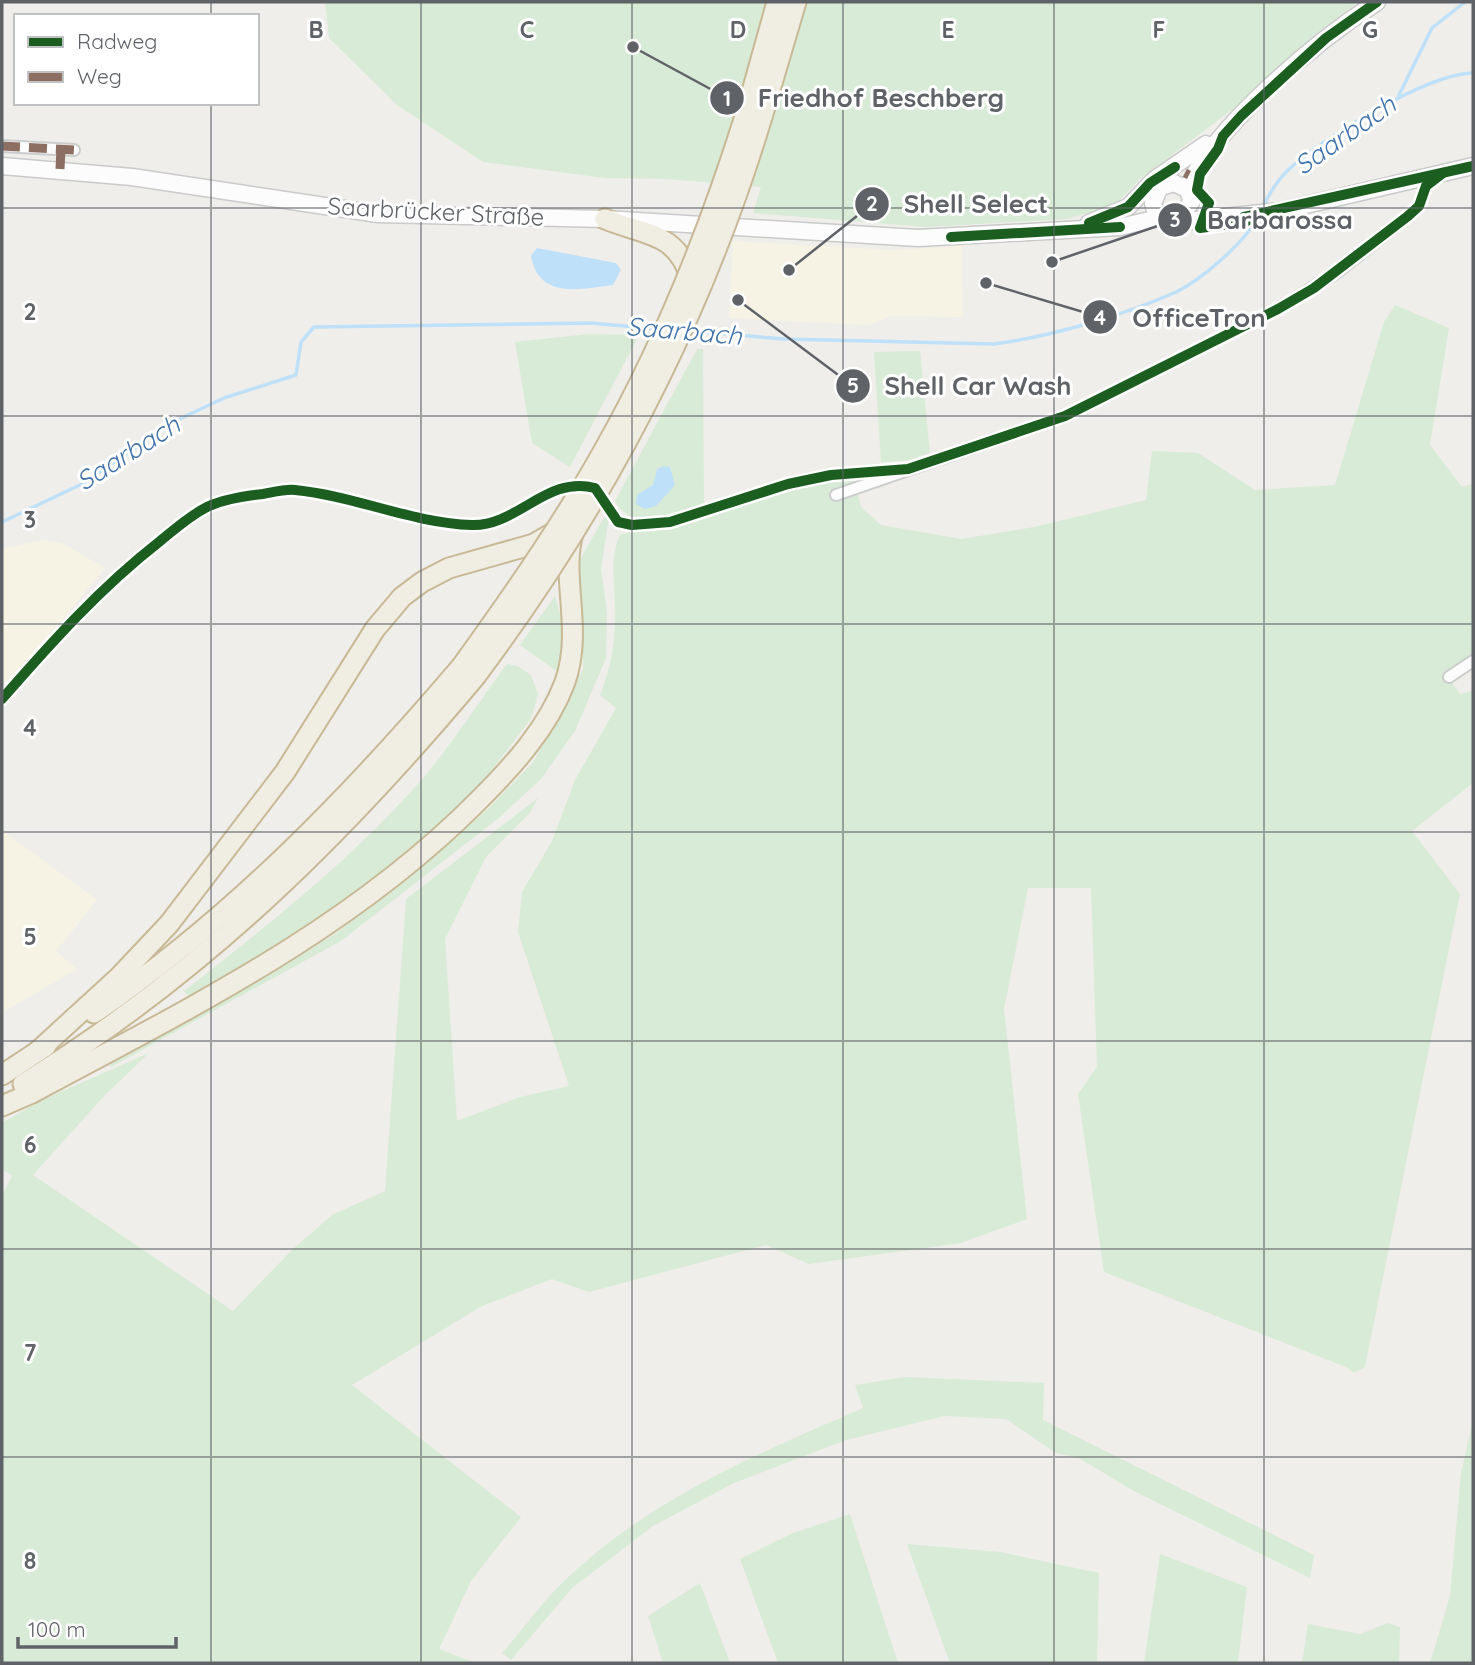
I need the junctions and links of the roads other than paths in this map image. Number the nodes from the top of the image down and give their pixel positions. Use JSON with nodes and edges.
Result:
{"nodes":[{"id":1,"x":777,"y":2,"type":"edge"},
{"id":2,"x":796,"y":2,"type":"edge"},
{"id":3,"x":1377,"y":2,"type":"edge"},
{"id":4,"x":754,"y":115,"type":"junction"},
{"id":5,"x":1241,"y":116,"type":"junction"},
{"id":6,"x":1206,"y":145,"type":"junction"},
{"id":7,"x":2,"y":146,"type":"edge"},
{"id":8,"x":61,"y":149,"type":"junction"},
{"id":9,"x":74,"y":150,"type":"dead end"},
{"id":10,"x":2,"y":166,"type":"edge"},
{"id":11,"x":1473,"y":166,"type":"edge"},
{"id":12,"x":60,"y":169,"type":"junction"},
{"id":13,"x":1443,"y":173,"type":"junction"},
{"id":14,"x":1184,"y":191,"type":"junction"},
{"id":15,"x":1155,"y":210,"type":"junction"},
{"id":16,"x":1236,"y":218,"type":"junction"},
{"id":17,"x":605,"y":219,"type":"junction"},
{"id":18,"x":1089,"y":223,"type":"junction"},
{"id":19,"x":719,"y":226,"type":"junction"},
{"id":20,"x":1067,"y":229,"type":"junction"},
{"id":21,"x":696,"y":278,"type":"junction"},
{"id":22,"x":836,"y":495,"type":"dead end"},
{"id":23,"x":578,"y":509,"type":"junction"},
{"id":24,"x":478,"y":558,"type":"junction"},
{"id":25,"x":574,"y":617,"type":"junction"},
{"id":26,"x":1473,"y":661,"type":"edge"},
{"id":27,"x":468,"y":672,"type":"junction"},
{"id":28,"x":1449,"y":677,"type":"dead end"},
{"id":29,"x":37,"y":1052,"type":"junction"},
{"id":30,"x":2,"y":1074,"type":"edge"},
{"id":31,"x":2,"y":1098,"type":"edge"},
{"id":32,"x":2,"y":1106,"type":"edge"}],
"edges":[{"from":1,"to":4,"type":"highway"},
{"from":2,"to":4,"type":"highway"},
{"from":3,"to":5,"type":"main road"},
{"from":4,"to":27,"type":"highway","bridge":true},
{"from":5,"to":6,"type":"main road"},
{"from":5,"to":14,"type":"main road"},
{"from":6,"to":14,"type":"main road"},
{"from":6,"to":18,"type":"main road"},
{"from":7,"to":8,"type":"street"},
{"from":8,"to":9,"type":"street"},
{"from":8,"to":12,"type":"street"},
{"from":10,"to":12,"type":"main road","name":"Saarbrücker Straße"},
{"from":11,"to":13,"type":"main road"},
{"from":12,"to":17,"type":"main road","name":"Saarbrücker Straße"},
{"from":13,"to":16,"type":"main road"},
{"from":13,"to":22,"type":"street"},
{"from":14,"to":15,"type":"main road"},
{"from":14,"to":15,"type":"main road"},
{"from":14,"to":16,"type":"main road"},
{"from":15,"to":16,"type":"main road"},
{"from":15,"to":18,"type":"main road"},
{"from":15,"to":20,"type":"main road"},
{"from":17,"to":19,"type":"main road","name":"Saarbrücker Straße"},
{"from":17,"to":21,"type":"highway"},
{"from":18,"to":20,"type":"main road"},
{"from":19,"to":20,"type":"main road","name":"Saarbrücker Straße"},
{"from":19,"to":21,"type":"highway"},
{"from":21,"to":23,"type":"highway","bridge":true},
{"from":23,"to":24,"type":"highway"},
{"from":23,"to":25,"type":"highway"},
{"from":24,"to":25,"type":"highway"},
{"from":24,"to":29,"type":"highway"},
{"from":25,"to":32,"type":"highway"},
{"from":26,"to":28,"type":"street"},
{"from":27,"to":29,"type":"highway"},
{"from":27,"to":31,"type":"highway"},
{"from":29,"to":30,"type":"highway"}]}
